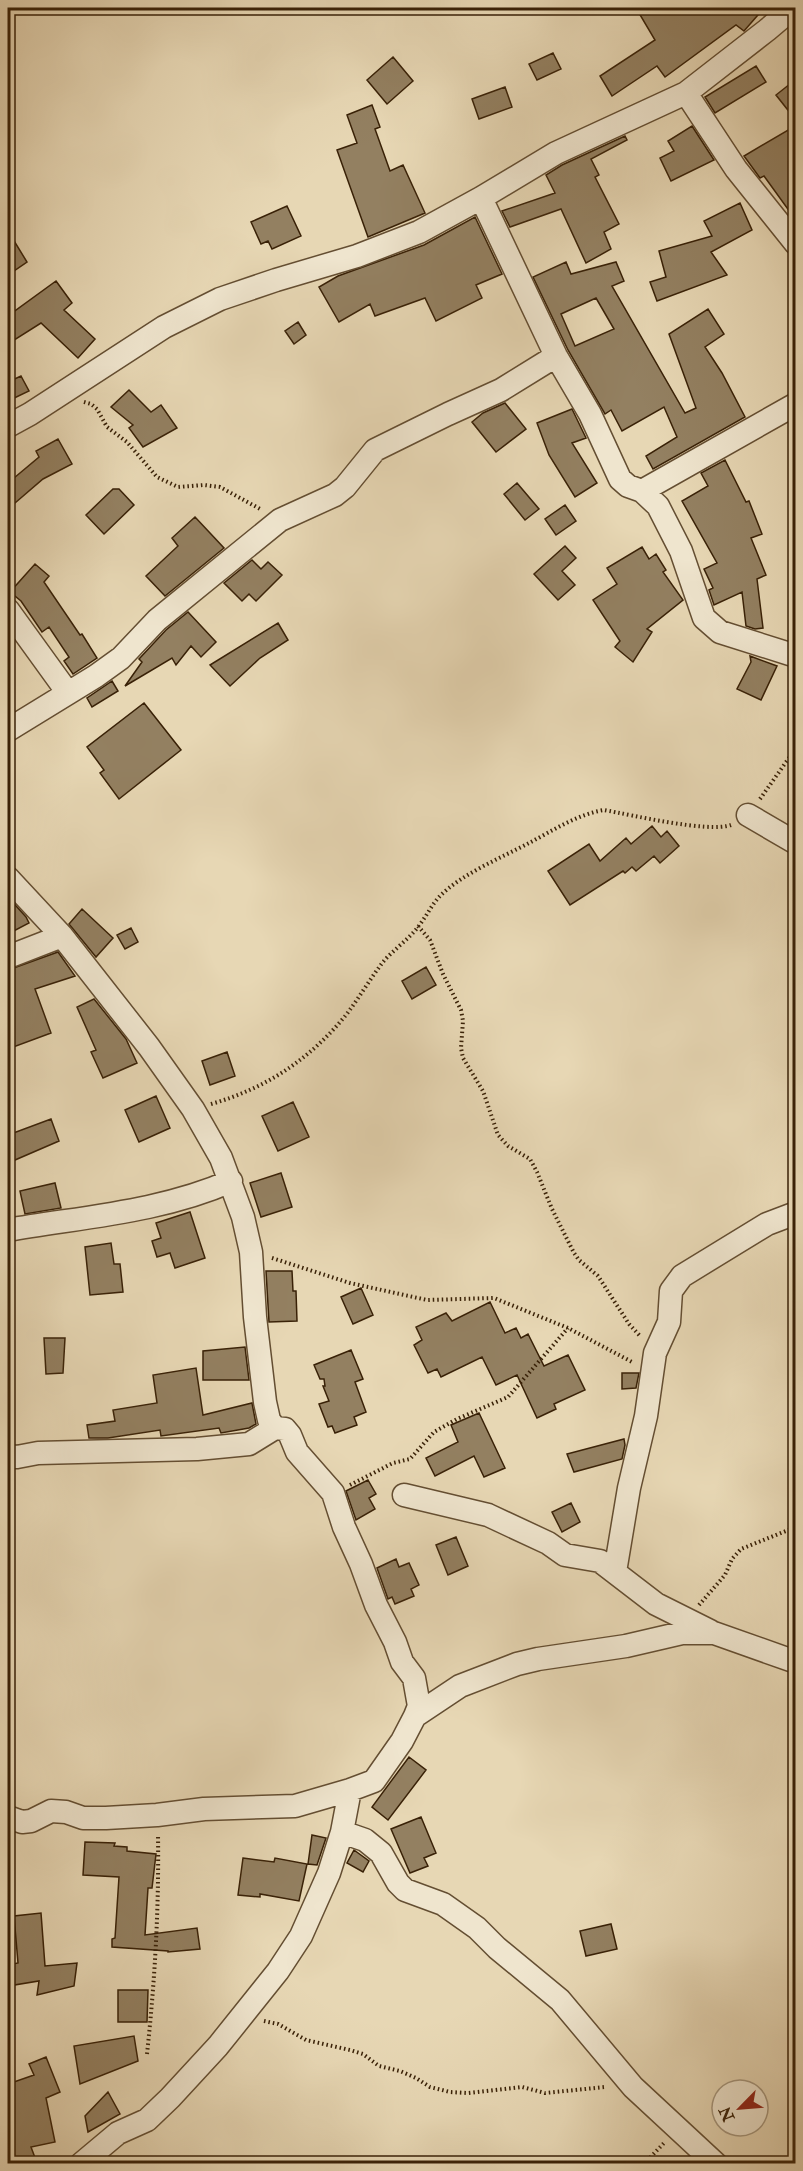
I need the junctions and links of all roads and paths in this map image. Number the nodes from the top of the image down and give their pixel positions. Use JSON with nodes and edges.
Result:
{"nodes":[{"id":1,"x":793,"y":8,"type":"edge"},
{"id":2,"x":686,"y":93,"type":"junction"},
{"id":3,"x":481,"y":198,"type":"junction"},
{"id":4,"x":795,"y":244,"type":"edge"},
{"id":5,"x":556,"y":356,"type":"junction"},
{"id":6,"x":54,"y":398,"type":"junction"},
{"id":7,"x":795,"y":404,"type":"edge"},
{"id":8,"x":8,"y":426,"type":"edge"},
{"id":9,"x":642,"y":491,"type":"junction"},
{"id":10,"x":280,"y":520,"type":"junction"},
{"id":11,"x":8,"y":610,"type":"edge"},
{"id":12,"x":795,"y":656,"type":"edge"},
{"id":13,"x":68,"y":693,"type":"junction"},
{"id":14,"x":8,"y":730,"type":"edge"},
{"id":15,"x":795,"y":748,"type":"edge"},
{"id":16,"x":748,"y":815,"type":"junction"},
{"id":17,"x":795,"y":843,"type":"edge"},
{"id":18,"x":8,"y":878,"type":"edge"},
{"id":19,"x":418,"y":926,"type":"junction"},
{"id":20,"x":62,"y":936,"type":"junction"},
{"id":21,"x":8,"y":957,"type":"edge"},
{"id":22,"x":193,"y":1109,"type":"junction"},
{"id":23,"x":231,"y":1181,"type":"junction"},
{"id":24,"x":795,"y":1213,"type":"edge"},
{"id":25,"x":8,"y":1230,"type":"edge"},
{"id":26,"x":251,"y":1252,"type":"junction"},
{"id":27,"x":568,"y":1328,"type":"junction"},
{"id":28,"x":654,"y":1363,"type":"junction"},
{"id":29,"x":276,"y":1428,"type":"junction"},
{"id":30,"x":8,"y":1456,"type":"edge"},
{"id":31,"x":333,"y":1493,"type":"junction"},
{"id":32,"x":404,"y":1495,"type":"dead end"},
{"id":33,"x":795,"y":1527,"type":"edge"},
{"id":34,"x":615,"y":1572,"type":"junction"},
{"id":35,"x":687,"y":1619,"type":"junction"},
{"id":36,"x":714,"y":1633,"type":"junction"},
{"id":37,"x":795,"y":1662,"type":"edge"},
{"id":38,"x":415,"y":1716,"type":"junction"},
{"id":39,"x":350,"y":1790,"type":"junction"},
{"id":40,"x":158,"y":1815,"type":"junction"},
{"id":41,"x":8,"y":1817,"type":"edge"},
{"id":42,"x":342,"y":1832,"type":"junction"},
{"id":43,"x":8,"y":1921,"type":"edge"},
{"id":44,"x":11,"y":1951,"type":"dead end"},
{"id":45,"x":239,"y":2019,"type":"junction"},
{"id":46,"x":147,"y":2054,"type":"dead end"},
{"id":47,"x":633,"y":2087,"type":"junction"},
{"id":48,"x":678,"y":2129,"type":"junction"},
{"id":49,"x":81,"y":2163,"type":"edge"},
{"id":50,"x":644,"y":2163,"type":"edge"},
{"id":51,"x":716,"y":2163,"type":"edge"}],
"edges":[{"from":1,"to":2,"type":"street"},
{"from":2,"to":3,"type":"street"},
{"from":2,"to":4,"type":"street"},
{"from":3,"to":5,"type":"street"},
{"from":3,"to":6,"type":"street"},
{"from":5,"to":9,"type":"street"},
{"from":5,"to":10,"type":"street"},
{"from":6,"to":8,"type":"street"},
{"from":6,"to":10,"type":"path"},
{"from":7,"to":9,"type":"street"},
{"from":9,"to":12,"type":"street"},
{"from":10,"to":13,"type":"street"},
{"from":11,"to":13,"type":"street"},
{"from":13,"to":14,"type":"street"},
{"from":15,"to":16,"type":"path"},
{"from":16,"to":17,"type":"street"},
{"from":16,"to":19,"type":"path"},
{"from":18,"to":20,"type":"street"},
{"from":19,"to":22,"type":"path"},
{"from":19,"to":28,"type":"path"},
{"from":20,"to":21,"type":"street"},
{"from":20,"to":22,"type":"street"},
{"from":22,"to":23,"type":"street"},
{"from":23,"to":25,"type":"street"},
{"from":23,"to":26,"type":"street"},
{"from":24,"to":28,"type":"street"},
{"from":26,"to":27,"type":"path"},
{"from":26,"to":29,"type":"street"},
{"from":27,"to":28,"type":"path"},
{"from":27,"to":31,"type":"path"},
{"from":28,"to":34,"type":"street"},
{"from":29,"to":30,"type":"street"},
{"from":29,"to":31,"type":"street"},
{"from":31,"to":38,"type":"street"},
{"from":32,"to":34,"type":"street"},
{"from":33,"to":35,"type":"path"},
{"from":34,"to":35,"type":"street"},
{"from":35,"to":36,"type":"street"},
{"from":36,"to":37,"type":"street"},
{"from":36,"to":38,"type":"street"},
{"from":38,"to":39,"type":"street"},
{"from":39,"to":40,"type":"street"},
{"from":39,"to":42,"type":"street"},
{"from":40,"to":41,"type":"street"},
{"from":40,"to":46,"type":"path"},
{"from":42,"to":45,"type":"street"},
{"from":42,"to":47,"type":"street"},
{"from":43,"to":44,"type":"path"},
{"from":45,"to":47,"type":"path"},
{"from":45,"to":49,"type":"street"},
{"from":47,"to":48,"type":"street"},
{"from":48,"to":50,"type":"path"},
{"from":48,"to":51,"type":"street"}]}
